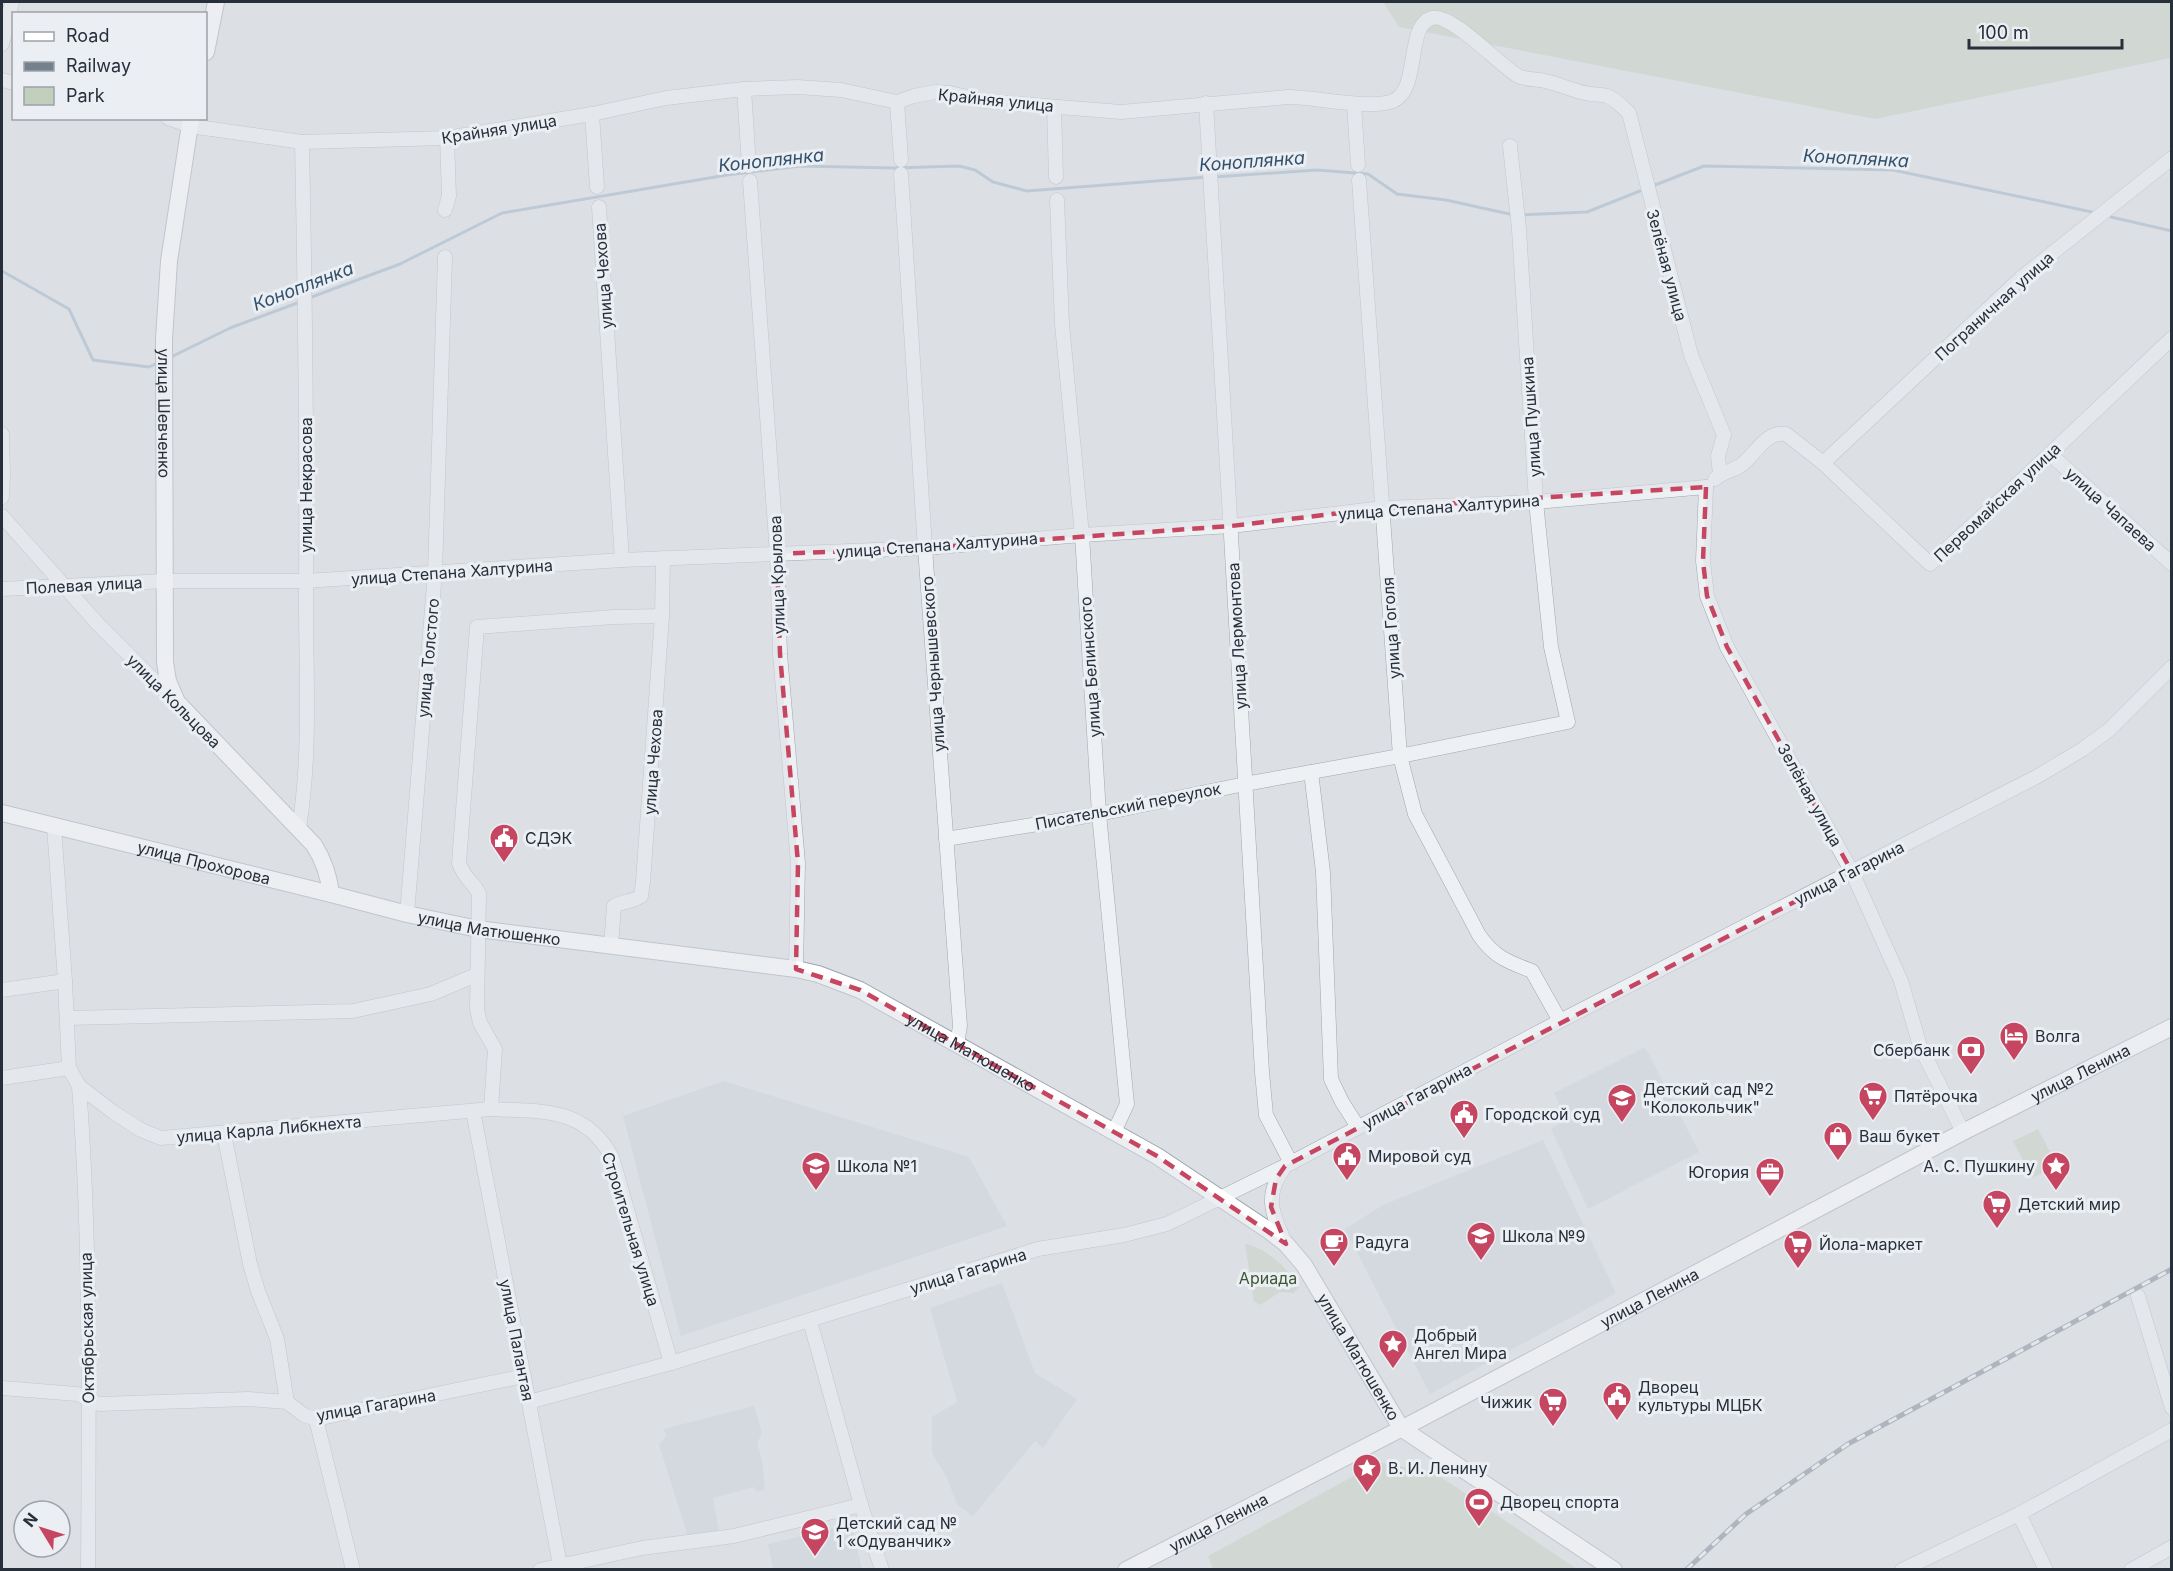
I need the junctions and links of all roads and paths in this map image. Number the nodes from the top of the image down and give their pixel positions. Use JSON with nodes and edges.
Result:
{"nodes":[{"id":1,"x":12,"y":2,"type":"edge"},
{"id":2,"x":216,"y":2,"type":"edge"},
{"id":3,"x":2,"y":44,"type":"edge"},
{"id":4,"x":207,"y":46,"type":"edge"},
{"id":5,"x":744,"y":88,"type":"junction"},
{"id":6,"x":1573,"y":90,"type":"joint"},
{"id":7,"x":897,"y":102,"type":"junction"},
{"id":8,"x":1206,"y":103,"type":"junction"},
{"id":9,"x":1354,"y":104,"type":"junction"},
{"id":10,"x":1054,"y":107,"type":"junction"},
{"id":11,"x":592,"y":114,"type":"junction"},
{"id":12,"x":191,"y":122,"type":"edge"},
{"id":13,"x":447,"y":138,"type":"junction"},
{"id":14,"x":302,"y":142,"type":"junction"},
{"id":15,"x":1510,"y":146,"type":"dead end"},
{"id":16,"x":2172,"y":158,"type":"edge"},
{"id":17,"x":900,"y":160,"type":"dead end"},
{"id":18,"x":1358,"y":165,"type":"dead end"},
{"id":19,"x":749,"y":166,"type":"dead end"},
{"id":20,"x":901,"y":174,"type":"dead end"},
{"id":21,"x":1056,"y":177,"type":"dead end"},
{"id":22,"x":1359,"y":180,"type":"dead end"},
{"id":23,"x":750,"y":181,"type":"dead end"},
{"id":24,"x":597,"y":187,"type":"dead end"},
{"id":25,"x":1057,"y":200,"type":"dead end"},
{"id":26,"x":599,"y":207,"type":"dead end"},
{"id":27,"x":445,"y":210,"type":"dead end"},
{"id":28,"x":445,"y":257,"type":"dead end"},
{"id":29,"x":2172,"y":338,"type":"edge"},
{"id":30,"x":2,"y":434,"type":"edge"},
{"id":31,"x":2050,"y":454,"type":"junction"},
{"id":32,"x":1823,"y":464,"type":"junction"},
{"id":33,"x":1720,"y":474,"type":"junction"},
{"id":34,"x":1706,"y":487,"type":"junction"},
{"id":35,"x":2,"y":497,"type":"edge"},
{"id":36,"x":1536,"y":502,"type":"junction"},
{"id":37,"x":1383,"y":508,"type":"junction"},
{"id":38,"x":2,"y":516,"type":"edge"},
{"id":39,"x":1231,"y":526,"type":"junction"},
{"id":40,"x":1082,"y":535,"type":"junction"},
{"id":41,"x":925,"y":548,"type":"junction"},
{"id":42,"x":777,"y":554,"type":"junction"},
{"id":43,"x":663,"y":558,"type":"junction"},
{"id":44,"x":622,"y":560,"type":"junction"},
{"id":45,"x":2172,"y":564,"type":"edge"},
{"id":46,"x":435,"y":572,"type":"junction"},
{"id":47,"x":166,"y":581,"type":"junction"},
{"id":48,"x":306,"y":581,"type":"junction"},
{"id":49,"x":65,"y":587,"type":"junction"},
{"id":50,"x":2,"y":588,"type":"edge"},
{"id":51,"x":662,"y":616,"type":"junction"},
{"id":52,"x":2172,"y":667,"type":"edge"},
{"id":53,"x":177,"y":702,"type":"junction"},
{"id":54,"x":1568,"y":722,"type":"joint"},
{"id":55,"x":1400,"y":756,"type":"junction"},
{"id":56,"x":1311,"y":772,"type":"junction"},
{"id":57,"x":1245,"y":784,"type":"junction"},
{"id":58,"x":2,"y":813,"type":"edge"},
{"id":59,"x":1099,"y":814,"type":"junction"},
{"id":60,"x":54,"y":826,"type":"junction"},
{"id":61,"x":299,"y":828,"type":"junction"},
{"id":62,"x":946,"y":839,"type":"junction"},
{"id":63,"x":1852,"y":872,"type":"junction"},
{"id":64,"x":331,"y":894,"type":"junction"},
{"id":65,"x":407,"y":914,"type":"junction"},
{"id":66,"x":478,"y":929,"type":"junction"},
{"id":67,"x":611,"y":946,"type":"junction"},
{"id":68,"x":796,"y":969,"type":"junction"},
{"id":69,"x":476,"y":975,"type":"junction"},
{"id":70,"x":65,"y":981,"type":"junction"},
{"id":71,"x":2,"y":990,"type":"edge"},
{"id":72,"x":68,"y":1017,"type":"junction"},
{"id":73,"x":1560,"y":1021,"type":"junction"},
{"id":74,"x":2172,"y":1027,"type":"edge"},
{"id":75,"x":957,"y":1045,"type":"junction"},
{"id":76,"x":69,"y":1068,"type":"junction"},
{"id":77,"x":2,"y":1078,"type":"edge"},
{"id":78,"x":79,"y":1086,"type":"junction"},
{"id":79,"x":491,"y":1109,"type":"junction"},
{"id":80,"x":473,"y":1111,"type":"junction"},
{"id":81,"x":1358,"y":1127,"type":"junction"},
{"id":82,"x":1114,"y":1132,"type":"junction"},
{"id":83,"x":1963,"y":1132,"type":"junction"},
{"id":84,"x":224,"y":1134,"type":"junction"},
{"id":85,"x":1288,"y":1165,"type":"junction"},
{"id":86,"x":1222,"y":1198,"type":"junction"},
{"id":87,"x":1286,"y":1244,"type":"junction"},
{"id":88,"x":2138,"y":1296,"type":"dead end"},
{"id":89,"x":810,"y":1321,"type":"junction"},
{"id":90,"x":671,"y":1363,"type":"junction"},
{"id":91,"x":524,"y":1376,"type":"junction"},
{"id":92,"x":2,"y":1388,"type":"edge"},
{"id":93,"x":89,"y":1399,"type":"junction"},
{"id":94,"x":287,"y":1402,"type":"junction"},
{"id":95,"x":529,"y":1402,"type":"junction"},
{"id":96,"x":2172,"y":1408,"type":"edge"},
{"id":97,"x":316,"y":1419,"type":"junction"},
{"id":98,"x":1401,"y":1428,"type":"junction"},
{"id":99,"x":2172,"y":1430,"type":"edge"},
{"id":100,"x":861,"y":1505,"type":"junction"},
{"id":101,"x":2019,"y":1514,"type":"junction"},
{"id":102,"x":2172,"y":1547,"type":"edge"},
{"id":103,"x":560,"y":1568,"type":"edge"},
{"id":104,"x":1132,"y":1568,"type":"edge"},
{"id":105,"x":88,"y":1569,"type":"edge"},
{"id":106,"x":353,"y":1569,"type":"edge"},
{"id":107,"x":540,"y":1569,"type":"edge"},
{"id":108,"x":882,"y":1569,"type":"edge"},
{"id":109,"x":1614,"y":1569,"type":"edge"},
{"id":110,"x":1903,"y":1569,"type":"edge"},
{"id":111,"x":2046,"y":1569,"type":"edge"},
{"id":112,"x":2131,"y":1569,"type":"edge"}],
"edges":[{"from":1,"to":3,"type":"street"},
{"from":2,"to":4,"type":"main road"},
{"from":5,"to":7,"type":"street","name":"Крайняя улица"},
{"from":5,"to":11,"type":"street","name":"Крайняя улица"},
{"from":5,"to":19,"type":"street"},
{"from":6,"to":9,"type":"street","name":"Крайняя улица"},
{"from":6,"to":33,"type":"street","name":"Зелёная улица"},
{"from":7,"to":10,"type":"street","name":"Крайняя улица"},
{"from":7,"to":17,"type":"street"},
{"from":8,"to":9,"type":"street","name":"Крайняя улица"},
{"from":8,"to":10,"type":"street","name":"Крайняя улица"},
{"from":8,"to":39,"type":"street","name":"улица Лермонтова"},
{"from":9,"to":18,"type":"street"},
{"from":10,"to":21,"type":"street"},
{"from":11,"to":13,"type":"street","name":"Крайняя улица"},
{"from":11,"to":24,"type":"street"},
{"from":12,"to":14,"type":"street","name":"Крайняя улица"},
{"from":12,"to":47,"type":"main road","name":"улица Шевченко"},
{"from":13,"to":14,"type":"street","name":"Крайняя улица"},
{"from":13,"to":27,"type":"street"},
{"from":14,"to":48,"type":"street","name":"улица Некрасова"},
{"from":15,"to":36,"type":"street","name":"улица Пушкина"},
{"from":16,"to":32,"type":"street","name":"Пограничная улица"},
{"from":20,"to":41,"type":"street","name":"улица Чернышевского"},
{"from":22,"to":37,"type":"street","name":"улица Гоголя"},
{"from":23,"to":42,"type":"street","name":"улица Крылова"},
{"from":25,"to":40,"type":"street","name":"улица Белинского"},
{"from":26,"to":44,"type":"street","name":"улица Чехова"},
{"from":28,"to":46,"type":"street","name":"улица Толстого"},
{"from":29,"to":31,"type":"street","name":"Первомайская улица"},
{"from":30,"to":35,"type":"street"},
{"from":31,"to":32,"type":"street","name":"Первомайская улица"},
{"from":31,"to":45,"type":"street","name":"улица Чапаева"},
{"from":32,"to":33,"type":"street","name":"Первомайская улица"},
{"from":33,"to":34,"type":"street","name":"Первомайская улица"},
{"from":34,"to":36,"type":"street","name":"улица Степана Халтурина"},
{"from":34,"to":63,"type":"street","name":"Зелёная улица"},
{"from":36,"to":37,"type":"street","name":"улица Степана Халтурина"},
{"from":36,"to":54,"type":"street","name":"улица Пушкина"},
{"from":37,"to":39,"type":"street","name":"улица Степана Халтурина"},
{"from":37,"to":55,"type":"street","name":"улица Гоголя"},
{"from":38,"to":49,"type":"street","name":"улица Кольцова"},
{"from":39,"to":40,"type":"street","name":"улица Степана Халтурина"},
{"from":39,"to":57,"type":"street","name":"улица Лермонтова"},
{"from":40,"to":41,"type":"street","name":"улица Степана Халтурина"},
{"from":40,"to":59,"type":"street","name":"улица Белинского"},
{"from":41,"to":42,"type":"street","name":"улица Степана Халтурина"},
{"from":41,"to":62,"type":"street","name":"улица Чернышевского"},
{"from":42,"to":43,"type":"street","name":"улица Степана Халтурина"},
{"from":42,"to":68,"type":"street","name":"улица Крылова"},
{"from":43,"to":44,"type":"street","name":"улица Степана Халтурина"},
{"from":43,"to":51,"type":"street","name":"улица Чехова"},
{"from":44,"to":46,"type":"street","name":"улица Степана Халтурина"},
{"from":46,"to":48,"type":"street","name":"улица Степана Халтурина"},
{"from":46,"to":65,"type":"street","name":"улица Толстого"},
{"from":47,"to":48,"type":"street","name":"улица Степана Халтурина"},
{"from":47,"to":49,"type":"street","name":"Полевая улица"},
{"from":47,"to":53,"type":"main road","name":"улица Шевченко"},
{"from":48,"to":61,"type":"street","name":"улица Некрасова"},
{"from":49,"to":50,"type":"street","name":"Полевая улица"},
{"from":49,"to":53,"type":"street","name":"улица Кольцова"},
{"from":51,"to":66,"type":"street"},
{"from":51,"to":67,"type":"street","name":"улица Чехова"},
{"from":52,"to":63,"type":"street","name":"улица Гагарина"},
{"from":53,"to":61,"type":"main road","name":"улица Кольцова"},
{"from":54,"to":55,"type":"street","name":"Писательский переулок"},
{"from":55,"to":56,"type":"street","name":"Писательский переулок"},
{"from":55,"to":73,"type":"street","name":"улица Гоголя"},
{"from":56,"to":57,"type":"street","name":"Писательский переулок"},
{"from":56,"to":81,"type":"street"},
{"from":57,"to":59,"type":"street","name":"Писательский переулок"},
{"from":57,"to":85,"type":"street","name":"улица Лермонтова"},
{"from":58,"to":60,"type":"main road","name":"улица Прохорова"},
{"from":59,"to":62,"type":"street","name":"Писательский переулок"},
{"from":59,"to":82,"type":"street","name":"улица Белинского"},
{"from":60,"to":64,"type":"main road","name":"улица Прохорова"},
{"from":60,"to":70,"type":"street"},
{"from":61,"to":64,"type":"main road","name":"улица Кольцова"},
{"from":62,"to":75,"type":"street","name":"улица Чернышевского"},
{"from":63,"to":73,"type":"street","name":"улица Гагарина"},
{"from":63,"to":83,"type":"street","name":"Зелёная улица"},
{"from":64,"to":65,"type":"main road","name":"улица Прохорова"},
{"from":65,"to":66,"type":"main road","name":"улица Матюшенко"},
{"from":66,"to":67,"type":"main road","name":"улица Матюшенко"},
{"from":66,"to":69,"type":"street"},
{"from":67,"to":68,"type":"main road","name":"улица Матюшенко"},
{"from":68,"to":75,"type":"main road","name":"улица Матюшенко"},
{"from":69,"to":72,"type":"street"},
{"from":69,"to":79,"type":"street"},
{"from":70,"to":71,"type":"street"},
{"from":70,"to":72,"type":"street"},
{"from":72,"to":76,"type":"street"},
{"from":73,"to":81,"type":"street","name":"улица Гагарина"},
{"from":74,"to":83,"type":"main road","name":"улица Ленина"},
{"from":75,"to":82,"type":"main road","name":"улица Матюшенко"},
{"from":76,"to":77,"type":"street"},
{"from":76,"to":78,"type":"street","name":"улица Карла Либкнехта"},
{"from":78,"to":84,"type":"street","name":"улица Карла Либкнехта"},
{"from":78,"to":93,"type":"street","name":"Октябрьская улица"},
{"from":79,"to":80,"type":"street","name":"улица Карла Либкнехта"},
{"from":79,"to":90,"type":"street","name":"Строительная улица"},
{"from":80,"to":84,"type":"street","name":"улица Карла Либкнехта"},
{"from":80,"to":91,"type":"street","name":"улица Палантая"},
{"from":81,"to":85,"type":"street","name":"улица Гагарина"},
{"from":82,"to":86,"type":"main road","name":"улица Матюшенко"},
{"from":83,"to":98,"type":"main road","name":"улица Ленина"},
{"from":84,"to":94,"type":"street"},
{"from":85,"to":86,"type":"street","name":"улица Гагарина"},
{"from":85,"to":87,"type":"street"},
{"from":86,"to":87,"type":"main road","name":"улица Матюшенко"},
{"from":86,"to":89,"type":"street","name":"улица Гагарина"},
{"from":87,"to":98,"type":"main road","name":"улица Матюшенко"},
{"from":88,"to":96,"type":"street"},
{"from":89,"to":90,"type":"street","name":"улица Гагарина"},
{"from":89,"to":100,"type":"street"},
{"from":90,"to":95,"type":"street","name":"улица Гагарина"},
{"from":91,"to":95,"type":"street","name":"улица Палантая"},
{"from":91,"to":97,"type":"street","name":"улица Гагарина"},
{"from":92,"to":93,"type":"street","name":"улица Гагарина"},
{"from":93,"to":94,"type":"street","name":"улица Гагарина"},
{"from":93,"to":105,"type":"street","name":"Октябрьская улица"},
{"from":94,"to":97,"type":"street","name":"улица Гагарина"},
{"from":95,"to":103,"type":"street","name":"улица Палантая"},
{"from":97,"to":106,"type":"street"},
{"from":98,"to":104,"type":"main road","name":"улица Ленина"},
{"from":98,"to":109,"type":"main road"},
{"from":99,"to":101,"type":"street"},
{"from":100,"to":103,"type":"street"},
{"from":100,"to":108,"type":"street"},
{"from":101,"to":110,"type":"street"},
{"from":101,"to":111,"type":"street"},
{"from":102,"to":112,"type":"street"},
{"from":103,"to":107,"type":"street"}]}
